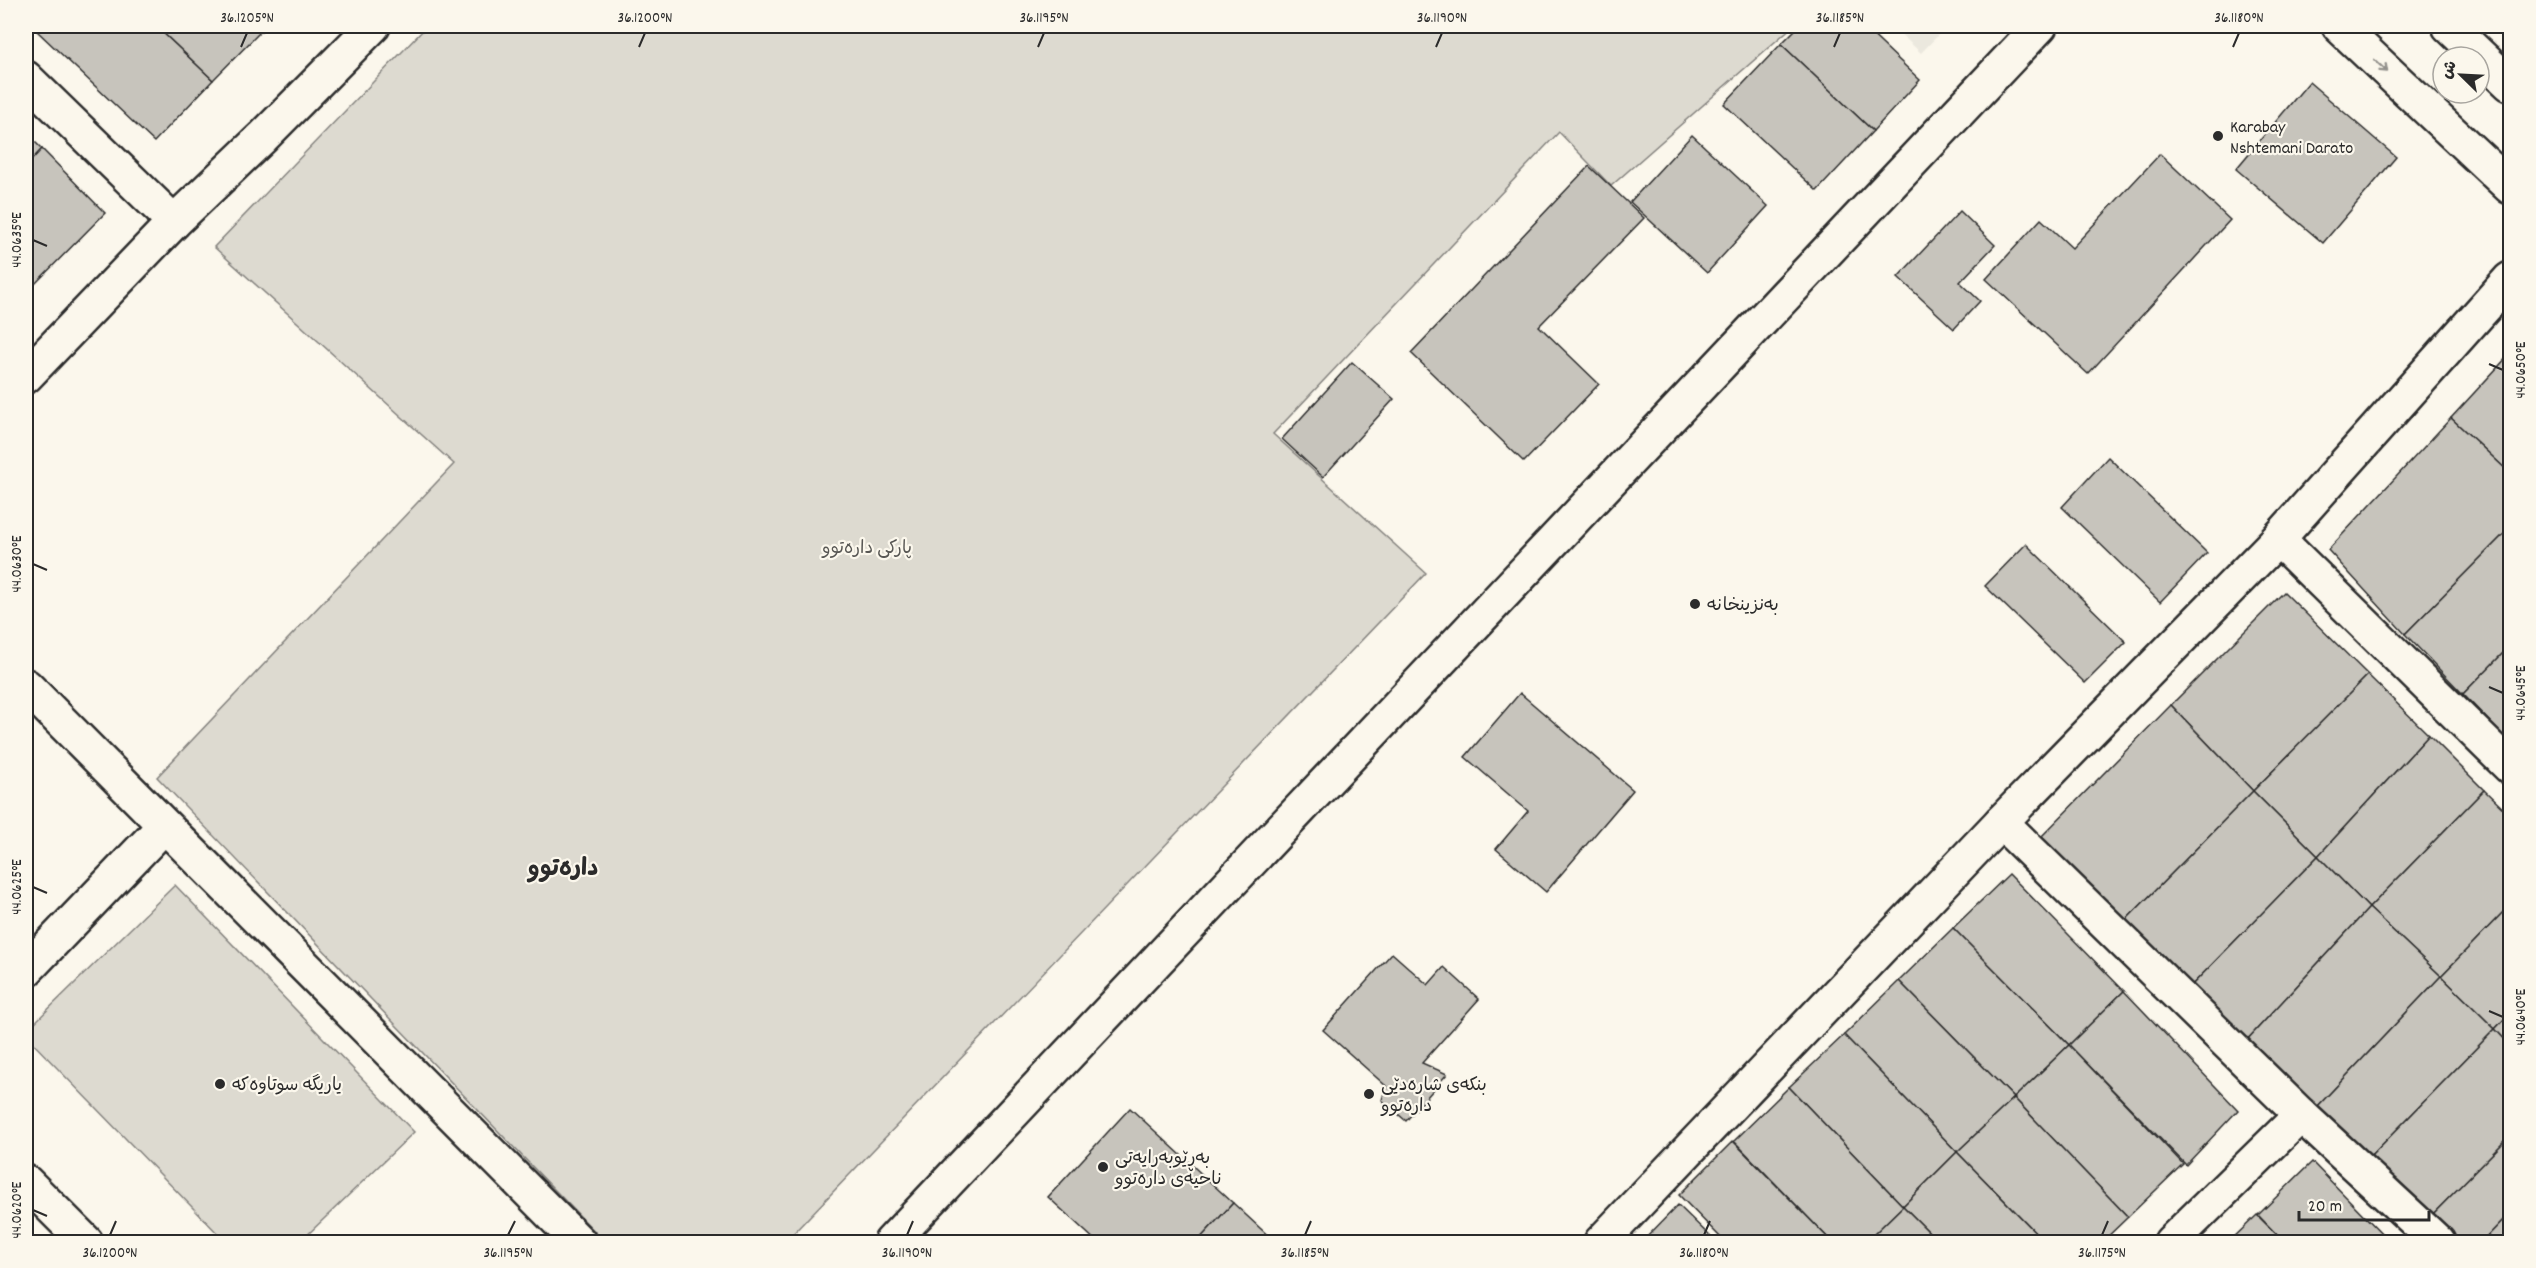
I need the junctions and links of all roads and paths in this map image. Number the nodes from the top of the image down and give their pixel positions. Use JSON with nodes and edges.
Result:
{"nodes":[{"id":1,"x":374,"y":26,"type":"edge"},
{"id":2,"x":2040,"y":26,"type":"edge"},
{"id":3,"x":2338,"y":26,"type":"edge"},
{"id":4,"x":2449,"y":26,"type":"edge"},
{"id":5,"x":26,"y":78,"type":"edge"},
{"id":6,"x":2511,"y":84,"type":"edge"},
{"id":7,"x":2511,"y":187,"type":"edge"},
{"id":8,"x":174,"y":222,"type":"junction"},
{"id":9,"x":2511,"y":279,"type":"edge"},
{"id":10,"x":26,"y":376,"type":"edge"},
{"id":11,"x":2277,"y":539,"type":"junction"},
{"id":12,"x":26,"y":686,"type":"edge"},
{"id":13,"x":2511,"y":767,"type":"edge"},
{"id":14,"x":2001,"y":822,"type":"junction"},
{"id":15,"x":164,"y":826,"type":"junction"},
{"id":16,"x":26,"y":970,"type":"edge"},
{"id":17,"x":2301,"y":1115,"type":"junction"},
{"id":18,"x":26,"y":1182,"type":"edge"},
{"id":19,"x":86,"y":1242,"type":"edge"},
{"id":20,"x":579,"y":1242,"type":"edge"},
{"id":21,"x":891,"y":1242,"type":"edge"},
{"id":22,"x":1601,"y":1242,"type":"edge"},
{"id":23,"x":2171,"y":1242,"type":"edge"},
{"id":24,"x":2438,"y":1242,"type":"edge"}],
"edges":[{"from":1,"to":8,"type":"street"},
{"from":2,"to":21,"type":"street"},
{"from":3,"to":7,"type":"street","one_way":true},
{"from":4,"to":6,"type":"street"},
{"from":5,"to":8,"type":"street"},
{"from":8,"to":10,"type":"street"},
{"from":9,"to":11,"type":"street"},
{"from":11,"to":13,"type":"street"},
{"from":11,"to":14,"type":"street"},
{"from":12,"to":15,"type":"street"},
{"from":14,"to":17,"type":"street"},
{"from":14,"to":22,"type":"street"},
{"from":15,"to":16,"type":"street"},
{"from":15,"to":20,"type":"street"},
{"from":17,"to":23,"type":"street"},
{"from":17,"to":24,"type":"street"},
{"from":18,"to":19,"type":"street"}]}
